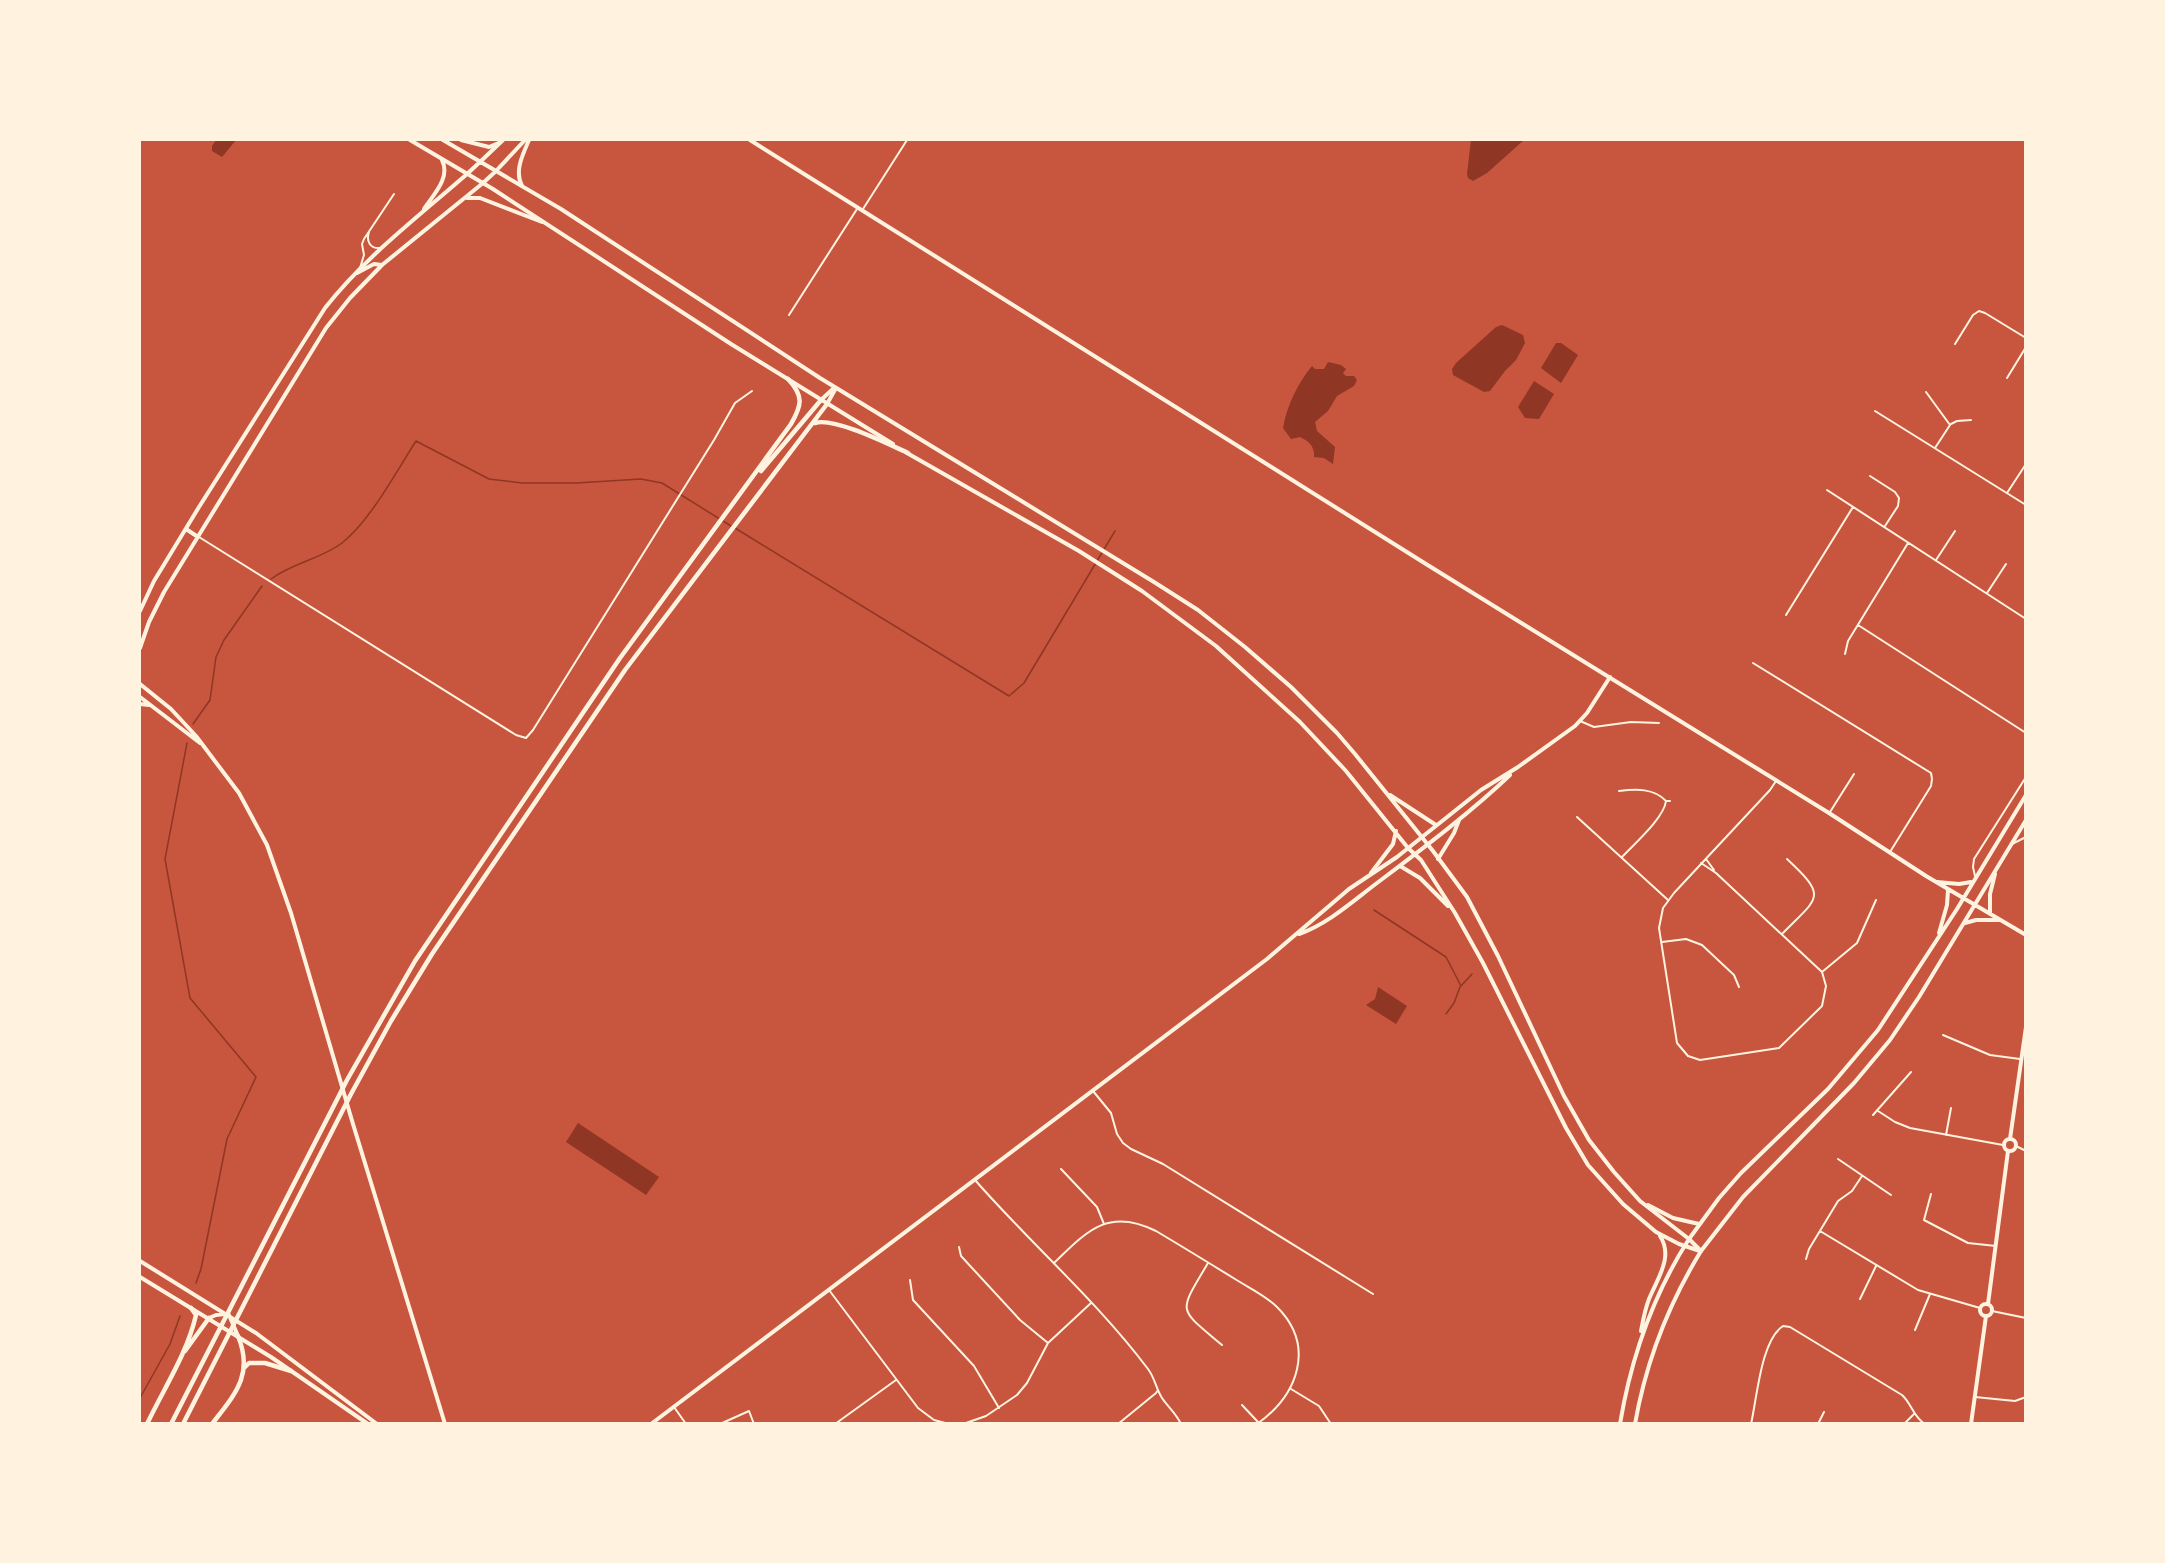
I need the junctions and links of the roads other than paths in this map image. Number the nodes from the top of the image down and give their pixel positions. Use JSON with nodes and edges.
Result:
{"nodes":[{"id":1,"x":410,"y":140,"type":"edge"},
{"id":2,"x":443,"y":140,"type":"edge"},
{"id":3,"x":461,"y":140,"type":"edge"},
{"id":4,"x":527,"y":140,"type":"edge"},
{"id":5,"x":750,"y":140,"type":"edge"},
{"id":6,"x":907,"y":140,"type":"edge"},
{"id":7,"x":502,"y":141,"type":"edge"},
{"id":8,"x":438,"y":156,"type":"junction"},
{"id":9,"x":481,"y":161,"type":"junction"},
{"id":10,"x":496,"y":171,"type":"junction"},
{"id":11,"x":467,"y":174,"type":"junction"},
{"id":12,"x":483,"y":183,"type":"junction"},
{"id":13,"x":522,"y":186,"type":"junction"},
{"id":14,"x":394,"y":194,"type":"dead end"},
{"id":15,"x":466,"y":198,"type":"junction"},
{"id":16,"x":860,"y":208,"type":"junction"},
{"id":17,"x":420,"y":214,"type":"junction"},
{"id":18,"x":545,"y":224,"type":"junction"},
{"id":19,"x":372,"y":227,"type":"junction"},
{"id":20,"x":380,"y":248,"type":"junction"},
{"id":21,"x":382,"y":266,"type":"junction"},
{"id":22,"x":360,"y":268,"type":"junction"},
{"id":23,"x":349,"y":279,"type":"junction"},
{"id":24,"x":789,"y":315,"type":"dead end"},
{"id":25,"x":2025,"y":338,"type":"edge"},
{"id":26,"x":1955,"y":344,"type":"dead end"},
{"id":27,"x":2025,"y":347,"type":"edge"},
{"id":28,"x":2007,"y":378,"type":"dead end"},
{"id":29,"x":788,"y":380,"type":"junction"},
{"id":30,"x":836,"y":387,"type":"junction"},
{"id":31,"x":752,"y":391,"type":"dead end"},
{"id":32,"x":1926,"y":392,"type":"dead end"},
{"id":33,"x":821,"y":400,"type":"junction"},
{"id":34,"x":827,"y":404,"type":"junction"},
{"id":35,"x":1875,"y":411,"type":"dead end"},
{"id":36,"x":1971,"y":420,"type":"dead end"},
{"id":37,"x":812,"y":425,"type":"junction"},
{"id":38,"x":1950,"y":425,"type":"junction"},
{"id":39,"x":1935,"y":448,"type":"junction"},
{"id":40,"x":908,"y":453,"type":"junction"},
{"id":41,"x":2025,"y":464,"type":"edge"},
{"id":42,"x":1870,"y":476,"type":"dead end"},
{"id":43,"x":750,"y":481,"type":"junction"},
{"id":44,"x":1827,"y":490,"type":"dead end"},
{"id":45,"x":2007,"y":493,"type":"junction"},
{"id":46,"x":2025,"y":505,"type":"edge"},
{"id":47,"x":1853,"y":507,"type":"junction"},
{"id":48,"x":1884,"y":527,"type":"junction"},
{"id":49,"x":186,"y":529,"type":"junction"},
{"id":50,"x":1955,"y":531,"type":"dead end"},
{"id":51,"x":198,"y":537,"type":"junction"},
{"id":52,"x":1908,"y":543,"type":"junction"},
{"id":53,"x":1936,"y":560,"type":"junction"},
{"id":54,"x":2006,"y":564,"type":"dead end"},
{"id":55,"x":1987,"y":593,"type":"junction"},
{"id":56,"x":140,"y":611,"type":"edge"},
{"id":57,"x":1786,"y":615,"type":"dead end"},
{"id":58,"x":2025,"y":619,"type":"edge"},
{"id":59,"x":1858,"y":625,"type":"junction"},
{"id":60,"x":140,"y":648,"type":"edge"},
{"id":61,"x":1845,"y":654,"type":"dead end"},
{"id":62,"x":1753,"y":663,"type":"dead end"},
{"id":63,"x":1610,"y":677,"type":"junction"},
{"id":64,"x":140,"y":684,"type":"edge"},
{"id":65,"x":140,"y":697,"type":"edge"},
{"id":66,"x":140,"y":704,"type":"edge"},
{"id":67,"x":152,"y":706,"type":"junction"},
{"id":68,"x":1580,"y":721,"type":"junction"},
{"id":69,"x":1659,"y":723,"type":"dead end"},
{"id":70,"x":2025,"y":733,"type":"edge"},
{"id":71,"x":205,"y":747,"type":"junction"},
{"id":72,"x":1518,"y":767,"type":"junction"},
{"id":73,"x":1854,"y":774,"type":"dead end"},
{"id":74,"x":2025,"y":777,"type":"edge"},
{"id":75,"x":1776,"y":781,"type":"junction"},
{"id":76,"x":1619,"y":791,"type":"dead end"},
{"id":77,"x":1387,"y":793,"type":"junction"},
{"id":78,"x":2025,"y":795,"type":"edge"},
{"id":79,"x":1829,"y":813,"type":"junction"},
{"id":80,"x":1577,"y":817,"type":"dead end"},
{"id":81,"x":1459,"y":820,"type":"junction"},
{"id":82,"x":2025,"y":820,"type":"edge"},
{"id":83,"x":1436,"y":825,"type":"junction"},
{"id":84,"x":1396,"y":831,"type":"junction"},
{"id":85,"x":2025,"y":837,"type":"edge"},
{"id":86,"x":1421,"y":838,"type":"junction"},
{"id":87,"x":1427,"y":844,"type":"junction"},
{"id":88,"x":2010,"y":845,"type":"junction"},
{"id":89,"x":1408,"y":848,"type":"junction"},
{"id":90,"x":1890,"y":853,"type":"junction"},
{"id":91,"x":1415,"y":854,"type":"junction"},
{"id":92,"x":1621,"y":858,"type":"junction"},
{"id":93,"x":1438,"y":859,"type":"junction"},
{"id":94,"x":1706,"y":859,"type":"junction"},
{"id":95,"x":1787,"y":859,"type":"dead end"},
{"id":96,"x":1701,"y":863,"type":"junction"},
{"id":97,"x":1400,"y":866,"type":"junction"},
{"id":98,"x":1996,"y":870,"type":"junction"},
{"id":99,"x":1371,"y":873,"type":"junction"},
{"id":100,"x":1716,"y":873,"type":"junction"},
{"id":101,"x":1975,"y":876,"type":"junction"},
{"id":102,"x":1971,"y":881,"type":"junction"},
{"id":103,"x":1936,"y":882,"type":"junction"},
{"id":104,"x":1948,"y":890,"type":"junction"},
{"id":105,"x":1962,"y":898,"type":"junction"},
{"id":106,"x":1668,"y":900,"type":"junction"},
{"id":107,"x":1876,"y":900,"type":"dead end"},
{"id":108,"x":1974,"y":905,"type":"junction"},
{"id":109,"x":1455,"y":913,"type":"junction"},
{"id":110,"x":1990,"y":914,"type":"junction"},
{"id":111,"x":2000,"y":920,"type":"junction"},
{"id":112,"x":1964,"y":923,"type":"junction"},
{"id":113,"x":1298,"y":934,"type":"junction"},
{"id":114,"x":1782,"y":934,"type":"junction"},
{"id":115,"x":2025,"y":934,"type":"edge"},
{"id":116,"x":1937,"y":940,"type":"junction"},
{"id":117,"x":1661,"y":942,"type":"junction"},
{"id":118,"x":1822,"y":972,"type":"junction"},
{"id":119,"x":1739,"y":987,"type":"dead end"},
{"id":120,"x":2025,"y":1028,"type":"edge"},
{"id":121,"x":1943,"y":1035,"type":"dead end"},
{"id":122,"x":2021,"y":1059,"type":"junction"},
{"id":123,"x":1911,"y":1072,"type":"dead end"},
{"id":124,"x":1093,"y":1091,"type":"junction"},
{"id":125,"x":1951,"y":1108,"type":"dead end"},
{"id":126,"x":1878,"y":1111,"type":"junction"},
{"id":127,"x":1873,"y":1115,"type":"dead end"},
{"id":128,"x":1946,"y":1135,"type":"junction"},
{"id":129,"x":2010,"y":1139,"type":"junction"},
{"id":130,"x":2003,"y":1145,"type":"junction"},
{"id":131,"x":2016,"y":1146,"type":"junction"},
{"id":132,"x":2008,"y":1151,"type":"junction"},
{"id":133,"x":2025,"y":1151,"type":"edge"},
{"id":134,"x":1838,"y":1159,"type":"dead end"},
{"id":135,"x":1061,"y":1169,"type":"dead end"},
{"id":136,"x":1862,"y":1176,"type":"junction"},
{"id":137,"x":975,"y":1180,"type":"junction"},
{"id":138,"x":1891,"y":1194,"type":"dead end"},
{"id":139,"x":1931,"y":1194,"type":"dead end"},
{"id":140,"x":1640,"y":1201,"type":"junction"},
{"id":141,"x":1700,"y":1223,"type":"junction"},
{"id":142,"x":1104,"y":1224,"type":"junction"},
{"id":143,"x":1820,"y":1231,"type":"junction"},
{"id":144,"x":1656,"y":1232,"type":"junction"},
{"id":145,"x":1689,"y":1239,"type":"junction"},
{"id":146,"x":1685,"y":1246,"type":"junction"},
{"id":147,"x":1996,"y":1246,"type":"junction"},
{"id":148,"x":959,"y":1247,"type":"dead end"},
{"id":149,"x":1701,"y":1251,"type":"junction"},
{"id":150,"x":1806,"y":1259,"type":"dead end"},
{"id":151,"x":140,"y":1261,"type":"edge"},
{"id":152,"x":1054,"y":1263,"type":"junction"},
{"id":153,"x":1208,"y":1263,"type":"junction"},
{"id":154,"x":1877,"y":1266,"type":"junction"},
{"id":155,"x":140,"y":1277,"type":"edge"},
{"id":156,"x":910,"y":1280,"type":"dead end"},
{"id":157,"x":829,"y":1290,"type":"junction"},
{"id":158,"x":1373,"y":1294,"type":"dead end"},
{"id":159,"x":1930,"y":1294,"type":"junction"},
{"id":160,"x":1860,"y":1299,"type":"dead end"},
{"id":161,"x":1091,"y":1303,"type":"junction"},
{"id":162,"x":1988,"y":1304,"type":"junction"},
{"id":163,"x":191,"y":1308,"type":"junction"},
{"id":164,"x":1980,"y":1308,"type":"junction"},
{"id":165,"x":1992,"y":1311,"type":"junction"},
{"id":166,"x":228,"y":1313,"type":"junction"},
{"id":167,"x":1986,"y":1316,"type":"junction"},
{"id":168,"x":209,"y":1318,"type":"junction"},
{"id":169,"x":2025,"y":1318,"type":"edge"},
{"id":170,"x":1915,"y":1330,"type":"dead end"},
{"id":171,"x":238,"y":1336,"type":"junction"},
{"id":172,"x":1640,"y":1341,"type":"junction"},
{"id":173,"x":1048,"y":1343,"type":"junction"},
{"id":174,"x":1222,"y":1345,"type":"dead end"},
{"id":175,"x":181,"y":1358,"type":"junction"},
{"id":176,"x":244,"y":1368,"type":"junction"},
{"id":177,"x":291,"y":1371,"type":"junction"},
{"id":178,"x":896,"y":1380,"type":"junction"},
{"id":179,"x":1291,"y":1389,"type":"junction"},
{"id":180,"x":1158,"y":1390,"type":"junction"},
{"id":181,"x":1974,"y":1397,"type":"junction"},
{"id":182,"x":2025,"y":1397,"type":"edge"},
{"id":183,"x":1242,"y":1405,"type":"dead end"},
{"id":184,"x":674,"y":1407,"type":"junction"},
{"id":185,"x":999,"y":1408,"type":"junction"},
{"id":186,"x":1824,"y":1412,"type":"dead end"},
{"id":187,"x":1914,"y":1414,"type":"junction"},
{"id":188,"x":940,"y":1423,"type":"edge"},
{"id":189,"x":1258,"y":1423,"type":"edge"},
{"id":190,"x":147,"y":1424,"type":"edge"},
{"id":191,"x":171,"y":1424,"type":"edge"},
{"id":192,"x":183,"y":1424,"type":"edge"},
{"id":193,"x":212,"y":1424,"type":"edge"},
{"id":194,"x":368,"y":1424,"type":"edge"},
{"id":195,"x":377,"y":1424,"type":"edge"},
{"id":196,"x":445,"y":1424,"type":"edge"},
{"id":197,"x":651,"y":1424,"type":"edge"},
{"id":198,"x":686,"y":1424,"type":"edge"},
{"id":199,"x":720,"y":1424,"type":"edge"},
{"id":200,"x":754,"y":1424,"type":"edge"},
{"id":201,"x":836,"y":1424,"type":"edge"},
{"id":202,"x":949,"y":1424,"type":"edge"},
{"id":203,"x":963,"y":1424,"type":"edge"},
{"id":204,"x":1118,"y":1424,"type":"edge"},
{"id":205,"x":1180,"y":1424,"type":"edge"},
{"id":206,"x":1331,"y":1424,"type":"edge"},
{"id":207,"x":1620,"y":1424,"type":"edge"},
{"id":208,"x":1635,"y":1424,"type":"edge"},
{"id":209,"x":1751,"y":1424,"type":"edge"},
{"id":210,"x":1818,"y":1424,"type":"edge"},
{"id":211,"x":1904,"y":1424,"type":"edge"},
{"id":212,"x":1925,"y":1424,"type":"edge"},
{"id":213,"x":1971,"y":1424,"type":"edge"}],
"edges":[{"from":1,"to":8,"type":"main road"},
{"from":2,"to":9,"type":"main road"},
{"from":3,"to":7,"type":"main road"},
{"from":4,"to":10,"type":"main road"},
{"from":4,"to":13,"type":"main road"},
{"from":5,"to":16,"type":"main road"},
{"from":6,"to":16,"type":"street"},
{"from":7,"to":9,"type":"main road"},
{"from":8,"to":11,"type":"main road"},
{"from":8,"to":17,"type":"main road"},
{"from":9,"to":10,"type":"main road"},
{"from":9,"to":11,"type":"main road"},
{"from":10,"to":12,"type":"main road"},
{"from":10,"to":13,"type":"main road"},
{"from":11,"to":12,"type":"main road"},
{"from":11,"to":17,"type":"main road"},
{"from":12,"to":15,"type":"main road"},
{"from":12,"to":18,"type":"main road"},
{"from":13,"to":30,"type":"main road"},
{"from":14,"to":19,"type":"street"},
{"from":15,"to":18,"type":"main road"},
{"from":15,"to":21,"type":"main road"},
{"from":16,"to":24,"type":"street"},
{"from":16,"to":63,"type":"main road"},
{"from":17,"to":20,"type":"main road"},
{"from":18,"to":29,"type":"main road"},
{"from":19,"to":20,"type":"street"},
{"from":19,"to":22,"type":"street"},
{"from":20,"to":22,"type":"main road"},
{"from":21,"to":23,"type":"main road"},
{"from":21,"to":51,"type":"main road"},
{"from":22,"to":23,"type":"main road"},
{"from":23,"to":49,"type":"main road"},
{"from":25,"to":26,"type":"street"},
{"from":27,"to":28,"type":"street"},
{"from":29,"to":33,"type":"main road"},
{"from":29,"to":43,"type":"highway"},
{"from":30,"to":33,"type":"main road"},
{"from":30,"to":34,"type":"main road"},
{"from":30,"to":77,"type":"main road"},
{"from":31,"to":51,"type":"street"},
{"from":32,"to":38,"type":"street"},
{"from":33,"to":34,"type":"main road"},
{"from":33,"to":43,"type":"highway"},
{"from":34,"to":37,"type":"highway"},
{"from":34,"to":40,"type":"main road"},
{"from":35,"to":39,"type":"street"},
{"from":36,"to":38,"type":"street"},
{"from":37,"to":40,"type":"highway"},
{"from":37,"to":192,"type":"highway"},
{"from":38,"to":39,"type":"street"},
{"from":39,"to":45,"type":"street"},
{"from":40,"to":84,"type":"main road"},
{"from":41,"to":45,"type":"street"},
{"from":42,"to":48,"type":"street"},
{"from":43,"to":166,"type":"highway"},
{"from":44,"to":47,"type":"street"},
{"from":45,"to":46,"type":"street"},
{"from":47,"to":48,"type":"street"},
{"from":47,"to":57,"type":"street"},
{"from":48,"to":52,"type":"street"},
{"from":49,"to":51,"type":"main road"},
{"from":49,"to":56,"type":"main road"},
{"from":50,"to":53,"type":"street"},
{"from":51,"to":60,"type":"main road"},
{"from":52,"to":53,"type":"street"},
{"from":52,"to":59,"type":"street"},
{"from":53,"to":55,"type":"street"},
{"from":54,"to":55,"type":"street"},
{"from":55,"to":58,"type":"street"},
{"from":59,"to":61,"type":"street"},
{"from":59,"to":70,"type":"street"},
{"from":62,"to":90,"type":"street"},
{"from":63,"to":68,"type":"main road"},
{"from":63,"to":75,"type":"main road"},
{"from":64,"to":71,"type":"main road"},
{"from":65,"to":67,"type":"main road"},
{"from":66,"to":67,"type":"main road"},
{"from":67,"to":71,"type":"main road"},
{"from":68,"to":69,"type":"street"},
{"from":68,"to":72,"type":"main road"},
{"from":71,"to":196,"type":"main road"},
{"from":72,"to":81,"type":"main road"},
{"from":72,"to":83,"type":"main road"},
{"from":73,"to":79,"type":"street"},
{"from":74,"to":101,"type":"street"},
{"from":75,"to":79,"type":"main road"},
{"from":75,"to":94,"type":"street"},
{"from":76,"to":92,"type":"street"},
{"from":77,"to":83,"type":"main road"},
{"from":77,"to":86,"type":"main road"},
{"from":78,"to":101,"type":"main road"},
{"from":79,"to":90,"type":"main road"},
{"from":80,"to":92,"type":"street"},
{"from":81,"to":87,"type":"main road"},
{"from":81,"to":93,"type":"main road"},
{"from":82,"to":88,"type":"main road"},
{"from":83,"to":86,"type":"main road"},
{"from":84,"to":89,"type":"main road"},
{"from":84,"to":99,"type":"main road"},
{"from":85,"to":88,"type":"street"},
{"from":86,"to":87,"type":"main road"},
{"from":86,"to":89,"type":"main road"},
{"from":87,"to":91,"type":"main road"},
{"from":87,"to":93,"type":"main road"},
{"from":88,"to":98,"type":"main road"},
{"from":89,"to":91,"type":"main road"},
{"from":89,"to":99,"type":"main road"},
{"from":90,"to":103,"type":"main road"},
{"from":91,"to":97,"type":"main road"},
{"from":91,"to":109,"type":"main road"},
{"from":92,"to":106,"type":"street"},
{"from":93,"to":140,"type":"main road"},
{"from":94,"to":96,"type":"street"},
{"from":94,"to":100,"type":"street"},
{"from":95,"to":114,"type":"street"},
{"from":96,"to":100,"type":"street"},
{"from":96,"to":106,"type":"street"},
{"from":97,"to":109,"type":"main road"},
{"from":97,"to":113,"type":"main road"},
{"from":98,"to":108,"type":"main road"},
{"from":98,"to":110,"type":"main road"},
{"from":99,"to":113,"type":"main road"},
{"from":100,"to":114,"type":"street"},
{"from":101,"to":102,"type":"main road"},
{"from":102,"to":103,"type":"main road"},
{"from":102,"to":105,"type":"main road"},
{"from":103,"to":104,"type":"main road"},
{"from":104,"to":105,"type":"main road"},
{"from":104,"to":116,"type":"main road"},
{"from":105,"to":108,"type":"main road"},
{"from":105,"to":116,"type":"main road"},
{"from":106,"to":117,"type":"street"},
{"from":107,"to":118,"type":"street"},
{"from":108,"to":110,"type":"main road"},
{"from":108,"to":112,"type":"main road"},
{"from":109,"to":144,"type":"main road"},
{"from":110,"to":111,"type":"main road"},
{"from":111,"to":112,"type":"main road"},
{"from":111,"to":115,"type":"main road"},
{"from":112,"to":149,"type":"main road"},
{"from":113,"to":124,"type":"main road"},
{"from":114,"to":118,"type":"street"},
{"from":116,"to":141,"type":"main road"},
{"from":117,"to":118,"type":"street"},
{"from":117,"to":119,"type":"street"},
{"from":120,"to":122,"type":"main road"},
{"from":121,"to":122,"type":"street"},
{"from":122,"to":129,"type":"main road"},
{"from":123,"to":126,"type":"street"},
{"from":124,"to":137,"type":"main road"},
{"from":124,"to":158,"type":"street"},
{"from":125,"to":128,"type":"street"},
{"from":126,"to":127,"type":"street"},
{"from":126,"to":128,"type":"street"},
{"from":128,"to":130,"type":"street"},
{"from":129,"to":130,"type":"main road"},
{"from":129,"to":131,"type":"main road"},
{"from":130,"to":132,"type":"main road"},
{"from":131,"to":132,"type":"main road"},
{"from":131,"to":133,"type":"street"},
{"from":132,"to":147,"type":"main road"},
{"from":134,"to":136,"type":"street"},
{"from":135,"to":142,"type":"street"},
{"from":136,"to":138,"type":"street"},
{"from":136,"to":143,"type":"street"},
{"from":137,"to":152,"type":"street"},
{"from":137,"to":157,"type":"main road"},
{"from":139,"to":147,"type":"street"},
{"from":140,"to":141,"type":"main road"},
{"from":140,"to":145,"type":"main road"},
{"from":141,"to":145,"type":"main road"},
{"from":142,"to":152,"type":"street"},
{"from":142,"to":153,"type":"street"},
{"from":143,"to":150,"type":"street"},
{"from":143,"to":154,"type":"street"},
{"from":144,"to":146,"type":"main road"},
{"from":144,"to":172,"type":"main road"},
{"from":145,"to":146,"type":"main road"},
{"from":145,"to":149,"type":"main road"},
{"from":146,"to":149,"type":"main road"},
{"from":146,"to":172,"type":"main road"},
{"from":147,"to":162,"type":"main road"},
{"from":148,"to":173,"type":"street"},
{"from":149,"to":208,"type":"main road"},
{"from":151,"to":166,"type":"main road"},
{"from":152,"to":161,"type":"street"},
{"from":153,"to":174,"type":"street"},
{"from":153,"to":179,"type":"street"},
{"from":154,"to":159,"type":"street"},
{"from":154,"to":160,"type":"street"},
{"from":155,"to":163,"type":"main road"},
{"from":156,"to":185,"type":"street"},
{"from":157,"to":178,"type":"street"},
{"from":157,"to":184,"type":"main road"},
{"from":159,"to":164,"type":"street"},
{"from":159,"to":170,"type":"street"},
{"from":161,"to":173,"type":"street"},
{"from":161,"to":180,"type":"street"},
{"from":162,"to":164,"type":"main road"},
{"from":162,"to":165,"type":"main road"},
{"from":163,"to":168,"type":"main road"},
{"from":163,"to":175,"type":"highway"},
{"from":164,"to":167,"type":"main road"},
{"from":165,"to":167,"type":"main road"},
{"from":165,"to":169,"type":"street"},
{"from":166,"to":168,"type":"main road"},
{"from":166,"to":171,"type":"main road"},
{"from":166,"to":191,"type":"highway"},
{"from":166,"to":195,"type":"main road"},
{"from":167,"to":181,"type":"main road"},
{"from":168,"to":171,"type":"main road"},
{"from":168,"to":175,"type":"highway"},
{"from":171,"to":176,"type":"highway"},
{"from":171,"to":177,"type":"main road"},
{"from":172,"to":207,"type":"main road"},
{"from":173,"to":185,"type":"street"},
{"from":175,"to":190,"type":"highway"},
{"from":176,"to":177,"type":"highway"},
{"from":176,"to":193,"type":"highway"},
{"from":177,"to":194,"type":"main road"},
{"from":178,"to":188,"type":"street"},
{"from":178,"to":201,"type":"street"},
{"from":179,"to":189,"type":"street"},
{"from":179,"to":206,"type":"street"},
{"from":180,"to":204,"type":"street"},
{"from":180,"to":205,"type":"street"},
{"from":181,"to":182,"type":"street"},
{"from":181,"to":213,"type":"main road"},
{"from":183,"to":189,"type":"street"},
{"from":184,"to":197,"type":"main road"},
{"from":184,"to":198,"type":"street"},
{"from":185,"to":203,"type":"street"},
{"from":186,"to":210,"type":"street"},
{"from":187,"to":209,"type":"street"},
{"from":187,"to":211,"type":"street"},
{"from":187,"to":212,"type":"street"},
{"from":188,"to":202,"type":"street"},
{"from":199,"to":200,"type":"street"}]}
